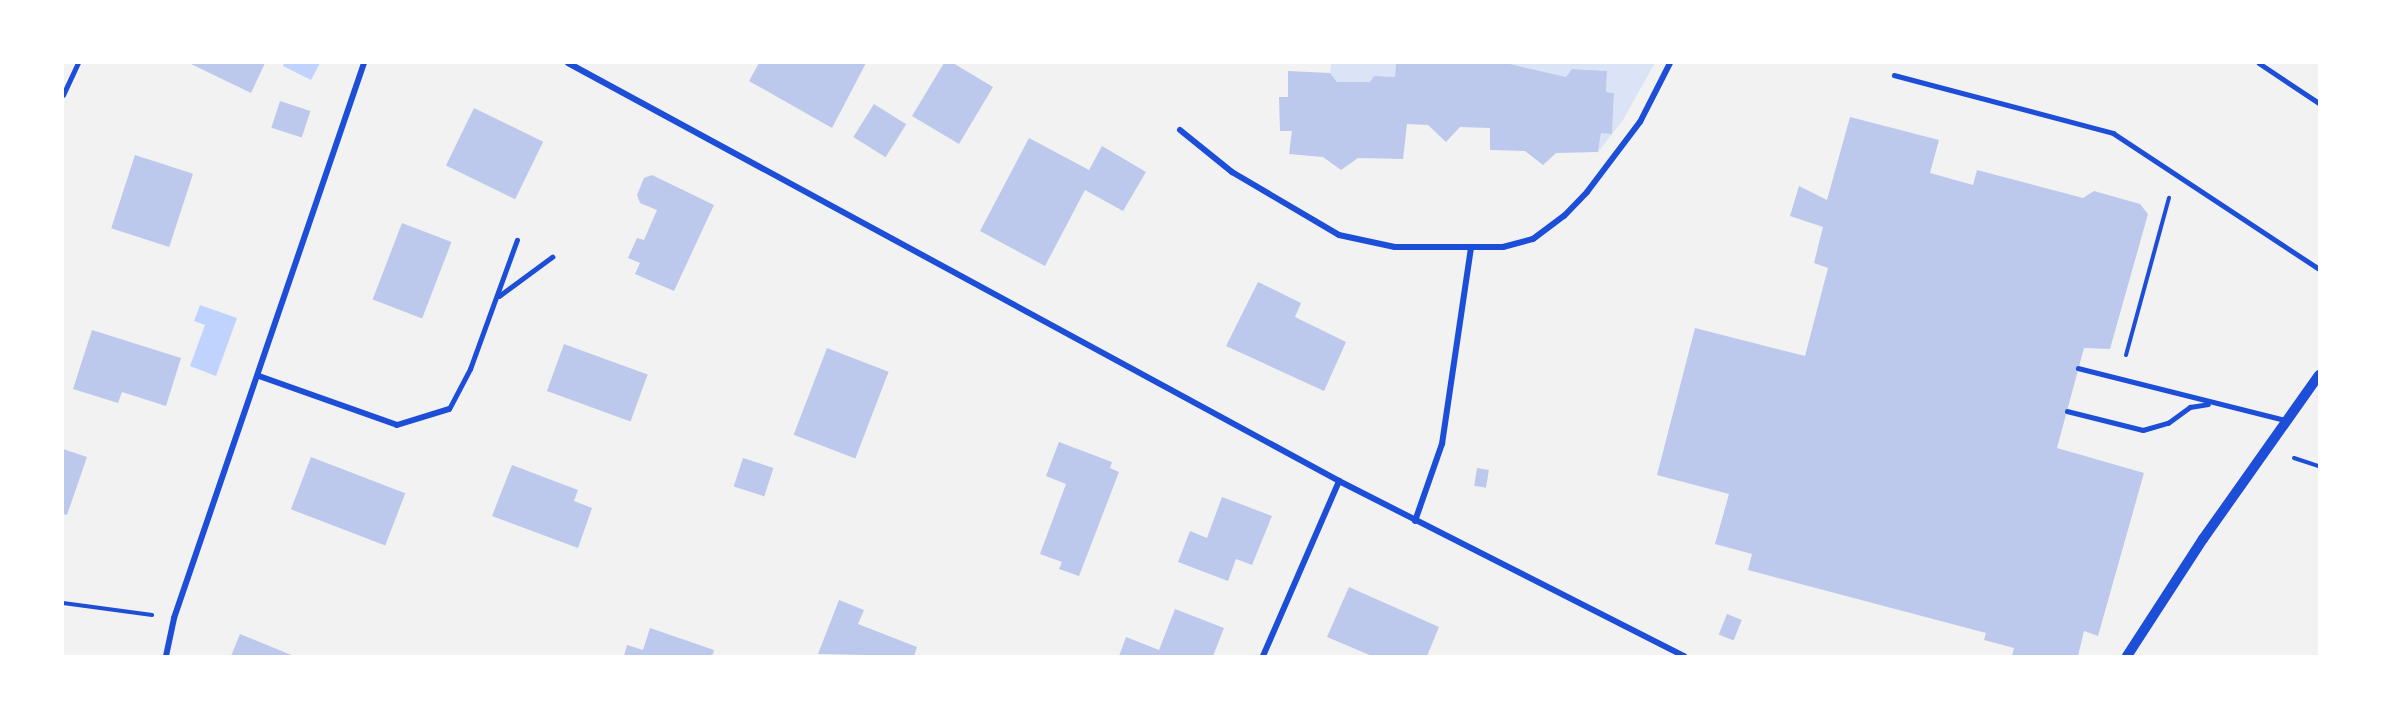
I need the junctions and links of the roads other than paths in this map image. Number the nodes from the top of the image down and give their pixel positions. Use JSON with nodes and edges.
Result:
{"nodes":[{"id":1,"x":78,"y":63,"type":"edge"},
{"id":2,"x":364,"y":63,"type":"edge"},
{"id":3,"x":568,"y":63,"type":"edge"},
{"id":4,"x":1670,"y":63,"type":"edge"},
{"id":5,"x":2259,"y":63,"type":"edge"},
{"id":6,"x":1894,"y":75,"type":"dead end"},
{"id":7,"x":63,"y":94,"type":"edge"},
{"id":8,"x":2319,"y":103,"type":"edge"},
{"id":9,"x":1180,"y":130,"type":"dead end"},
{"id":10,"x":517,"y":240,"type":"dead end"},
{"id":11,"x":1471,"y":248,"type":"junction"},
{"id":12,"x":552,"y":257,"type":"dead end"},
{"id":13,"x":2319,"y":268,"type":"edge"},
{"id":14,"x":499,"y":296,"type":"junction"},
{"id":15,"x":2078,"y":369,"type":"dead end"},
{"id":16,"x":2319,"y":375,"type":"edge"},
{"id":17,"x":259,"y":376,"type":"junction"},
{"id":18,"x":2211,"y":404,"type":"junction"},
{"id":19,"x":449,"y":409,"type":"joint"},
{"id":20,"x":2067,"y":411,"type":"dead end"},
{"id":21,"x":2288,"y":420,"type":"junction"},
{"id":22,"x":1339,"y":481,"type":"junction"},
{"id":23,"x":1415,"y":521,"type":"junction"},
{"id":24,"x":166,"y":656,"type":"edge"},
{"id":25,"x":1263,"y":656,"type":"edge"},
{"id":26,"x":1684,"y":656,"type":"edge"},
{"id":27,"x":2127,"y":656,"type":"edge"}],
"edges":[{"from":1,"to":7,"type":"lane"},
{"from":2,"to":17,"type":"street"},
{"from":3,"to":22,"type":"street"},
{"from":4,"to":11,"type":"street"},
{"from":5,"to":8,"type":"lane"},
{"from":6,"to":13,"type":"lane"},
{"from":9,"to":11,"type":"street"},
{"from":10,"to":14,"type":"lane"},
{"from":11,"to":23,"type":"street"},
{"from":12,"to":14,"type":"lane"},
{"from":14,"to":19,"type":"lane"},
{"from":15,"to":18,"type":"lane"},
{"from":16,"to":21,"type":"street"},
{"from":17,"to":19,"type":"street"},
{"from":17,"to":24,"type":"street"},
{"from":18,"to":20,"type":"lane"},
{"from":18,"to":21,"type":"lane"},
{"from":21,"to":27,"type":"street"},
{"from":22,"to":23,"type":"street"},
{"from":22,"to":25,"type":"street"},
{"from":23,"to":26,"type":"street"}]}
